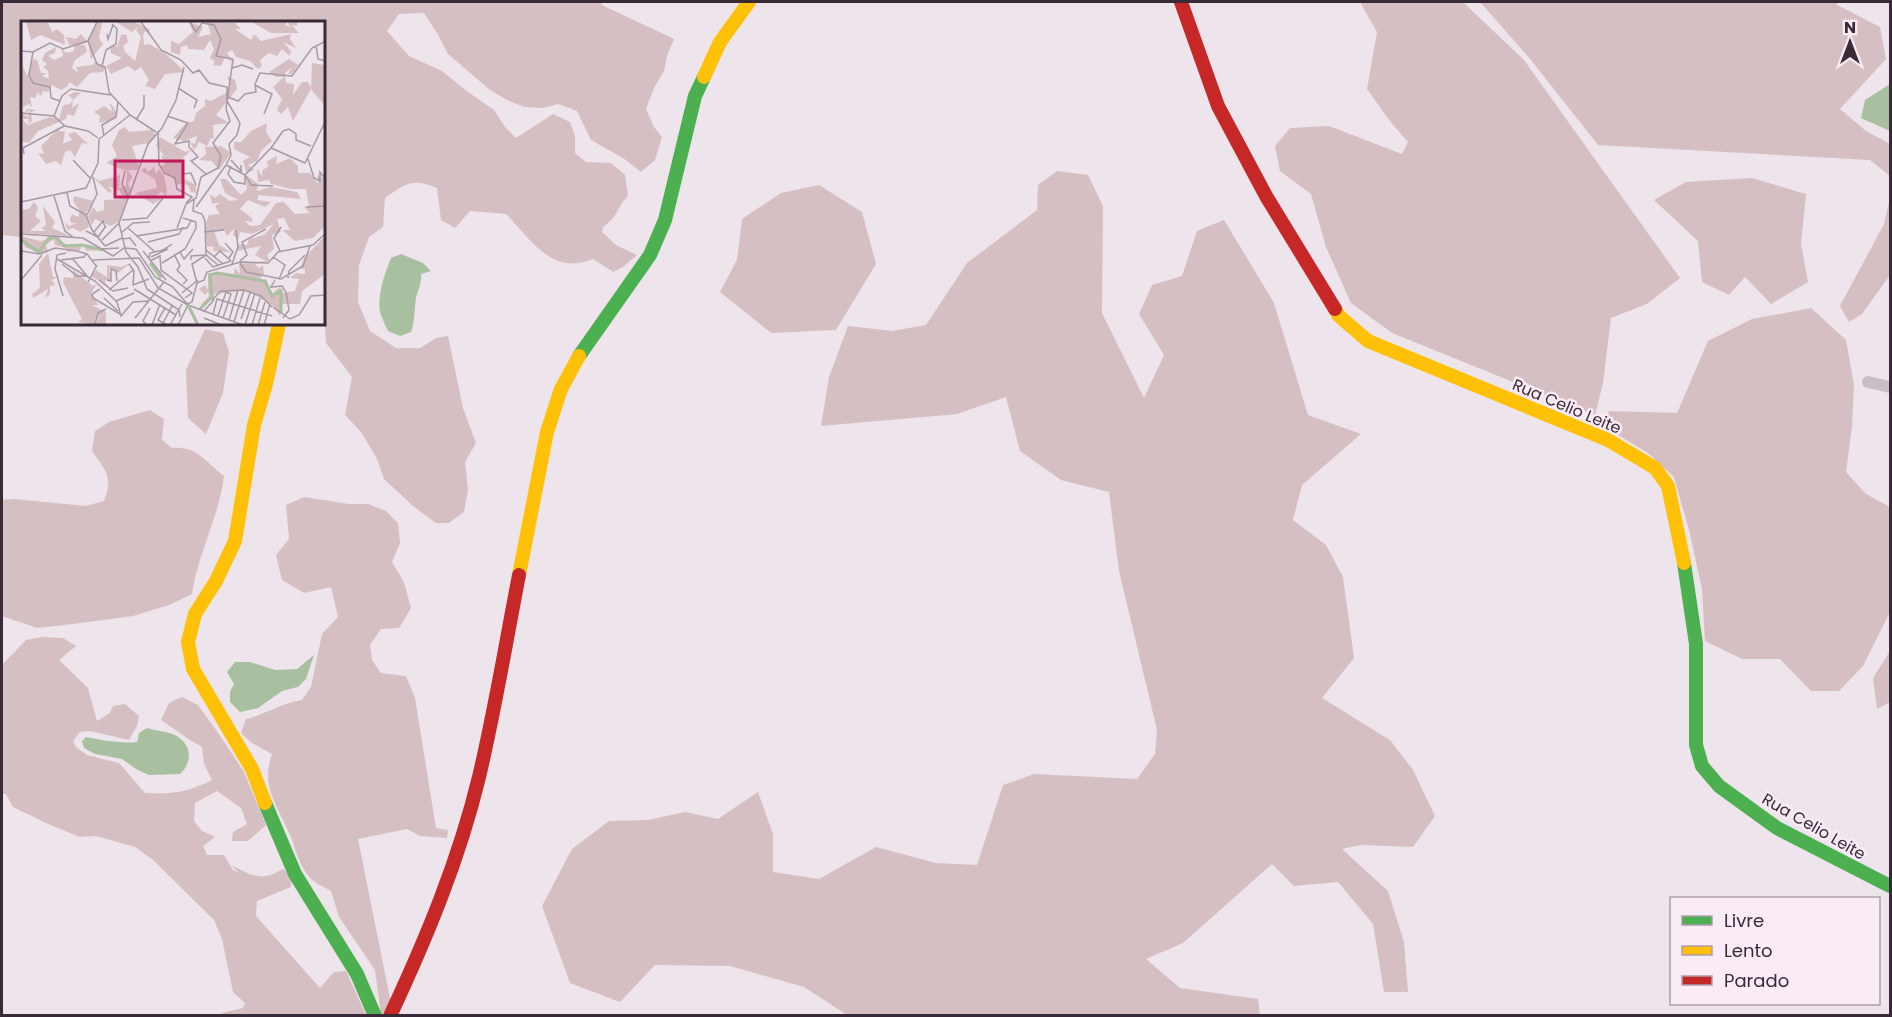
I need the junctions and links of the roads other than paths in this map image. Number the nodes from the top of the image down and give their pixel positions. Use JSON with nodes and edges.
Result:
{"nodes":[{"id":1,"x":749,"y":2,"type":"edge"},
{"id":2,"x":1181,"y":2,"type":"edge"},
{"id":3,"x":279,"y":326,"type":"edge"},
{"id":4,"x":1868,"y":382,"type":"dead end"},
{"id":5,"x":1890,"y":387,"type":"edge"},
{"id":6,"x":1890,"y":886,"type":"edge"},
{"id":7,"x":375,"y":1016,"type":"edge"},
{"id":8,"x":390,"y":1016,"type":"edge"}],
"edges":[{"from":1,"to":8,"type":"street"},
{"from":2,"to":6,"type":"street","name":"Rua Celio Leite"},
{"from":3,"to":7,"type":"street"},
{"from":4,"to":5,"type":"street"}]}
